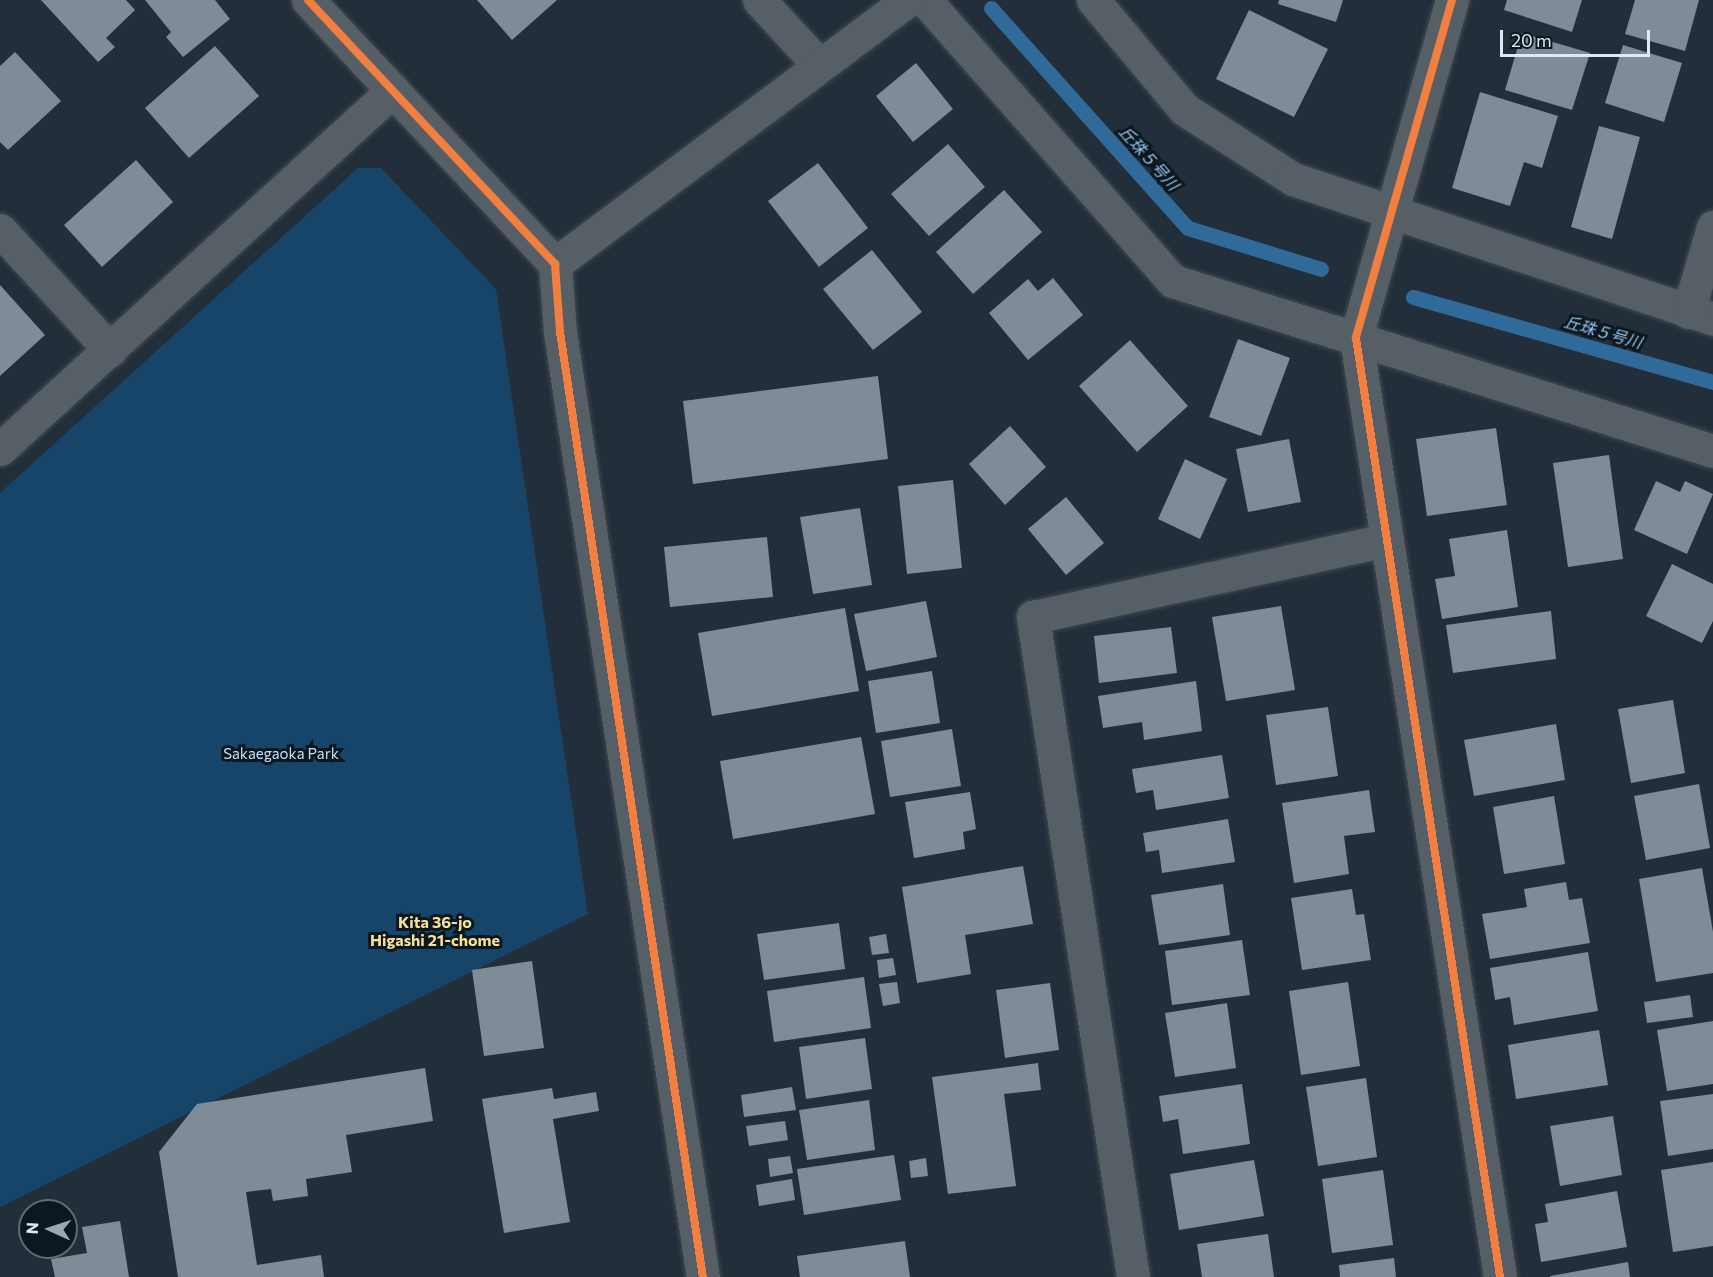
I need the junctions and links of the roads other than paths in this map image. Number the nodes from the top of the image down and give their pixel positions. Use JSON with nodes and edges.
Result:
{"nodes":[{"id":1,"x":308,"y":0,"type":"edge"},
{"id":2,"x":759,"y":0,"type":"edge"},
{"id":3,"x":908,"y":0,"type":"edge"},
{"id":4,"x":925,"y":0,"type":"edge"},
{"id":5,"x":1093,"y":0,"type":"edge"},
{"id":6,"x":1452,"y":0,"type":"edge"},
{"id":7,"x":818,"y":64,"type":"junction"},
{"id":8,"x":393,"y":90,"type":"junction"},
{"id":9,"x":1395,"y":212,"type":"junction"},
{"id":10,"x":1713,"y":227,"type":"edge"},
{"id":11,"x":0,"y":230,"type":"edge"},
{"id":12,"x":555,"y":264,"type":"junction"},
{"id":13,"x":1700,"y":315,"type":"edge"},
{"id":14,"x":1356,"y":338,"type":"junction"},
{"id":15,"x":110,"y":350,"type":"junction"},
{"id":16,"x":0,"y":449,"type":"edge"},
{"id":17,"x":1713,"y":451,"type":"edge"},
{"id":18,"x":1387,"y":540,"type":"junction"},
{"id":19,"x":704,"y":1277,"type":"edge"},
{"id":20,"x":1133,"y":1277,"type":"edge"},
{"id":21,"x":1500,"y":1277,"type":"edge"}],
"edges":[{"from":1,"to":8,"type":"street"},
{"from":2,"to":7,"type":"street"},
{"from":3,"to":7,"type":"street"},
{"from":4,"to":14,"type":"street"},
{"from":5,"to":9,"type":"street"},
{"from":6,"to":9,"type":"street"},
{"from":7,"to":12,"type":"street"},
{"from":8,"to":12,"type":"street"},
{"from":8,"to":15,"type":"street"},
{"from":9,"to":13,"type":"street"},
{"from":9,"to":14,"type":"street"},
{"from":10,"to":13,"type":"street"},
{"from":11,"to":15,"type":"street"},
{"from":12,"to":19,"type":"street"},
{"from":14,"to":17,"type":"street"},
{"from":14,"to":18,"type":"street"},
{"from":15,"to":16,"type":"street"},
{"from":18,"to":20,"type":"street"},
{"from":18,"to":21,"type":"street"}]}
